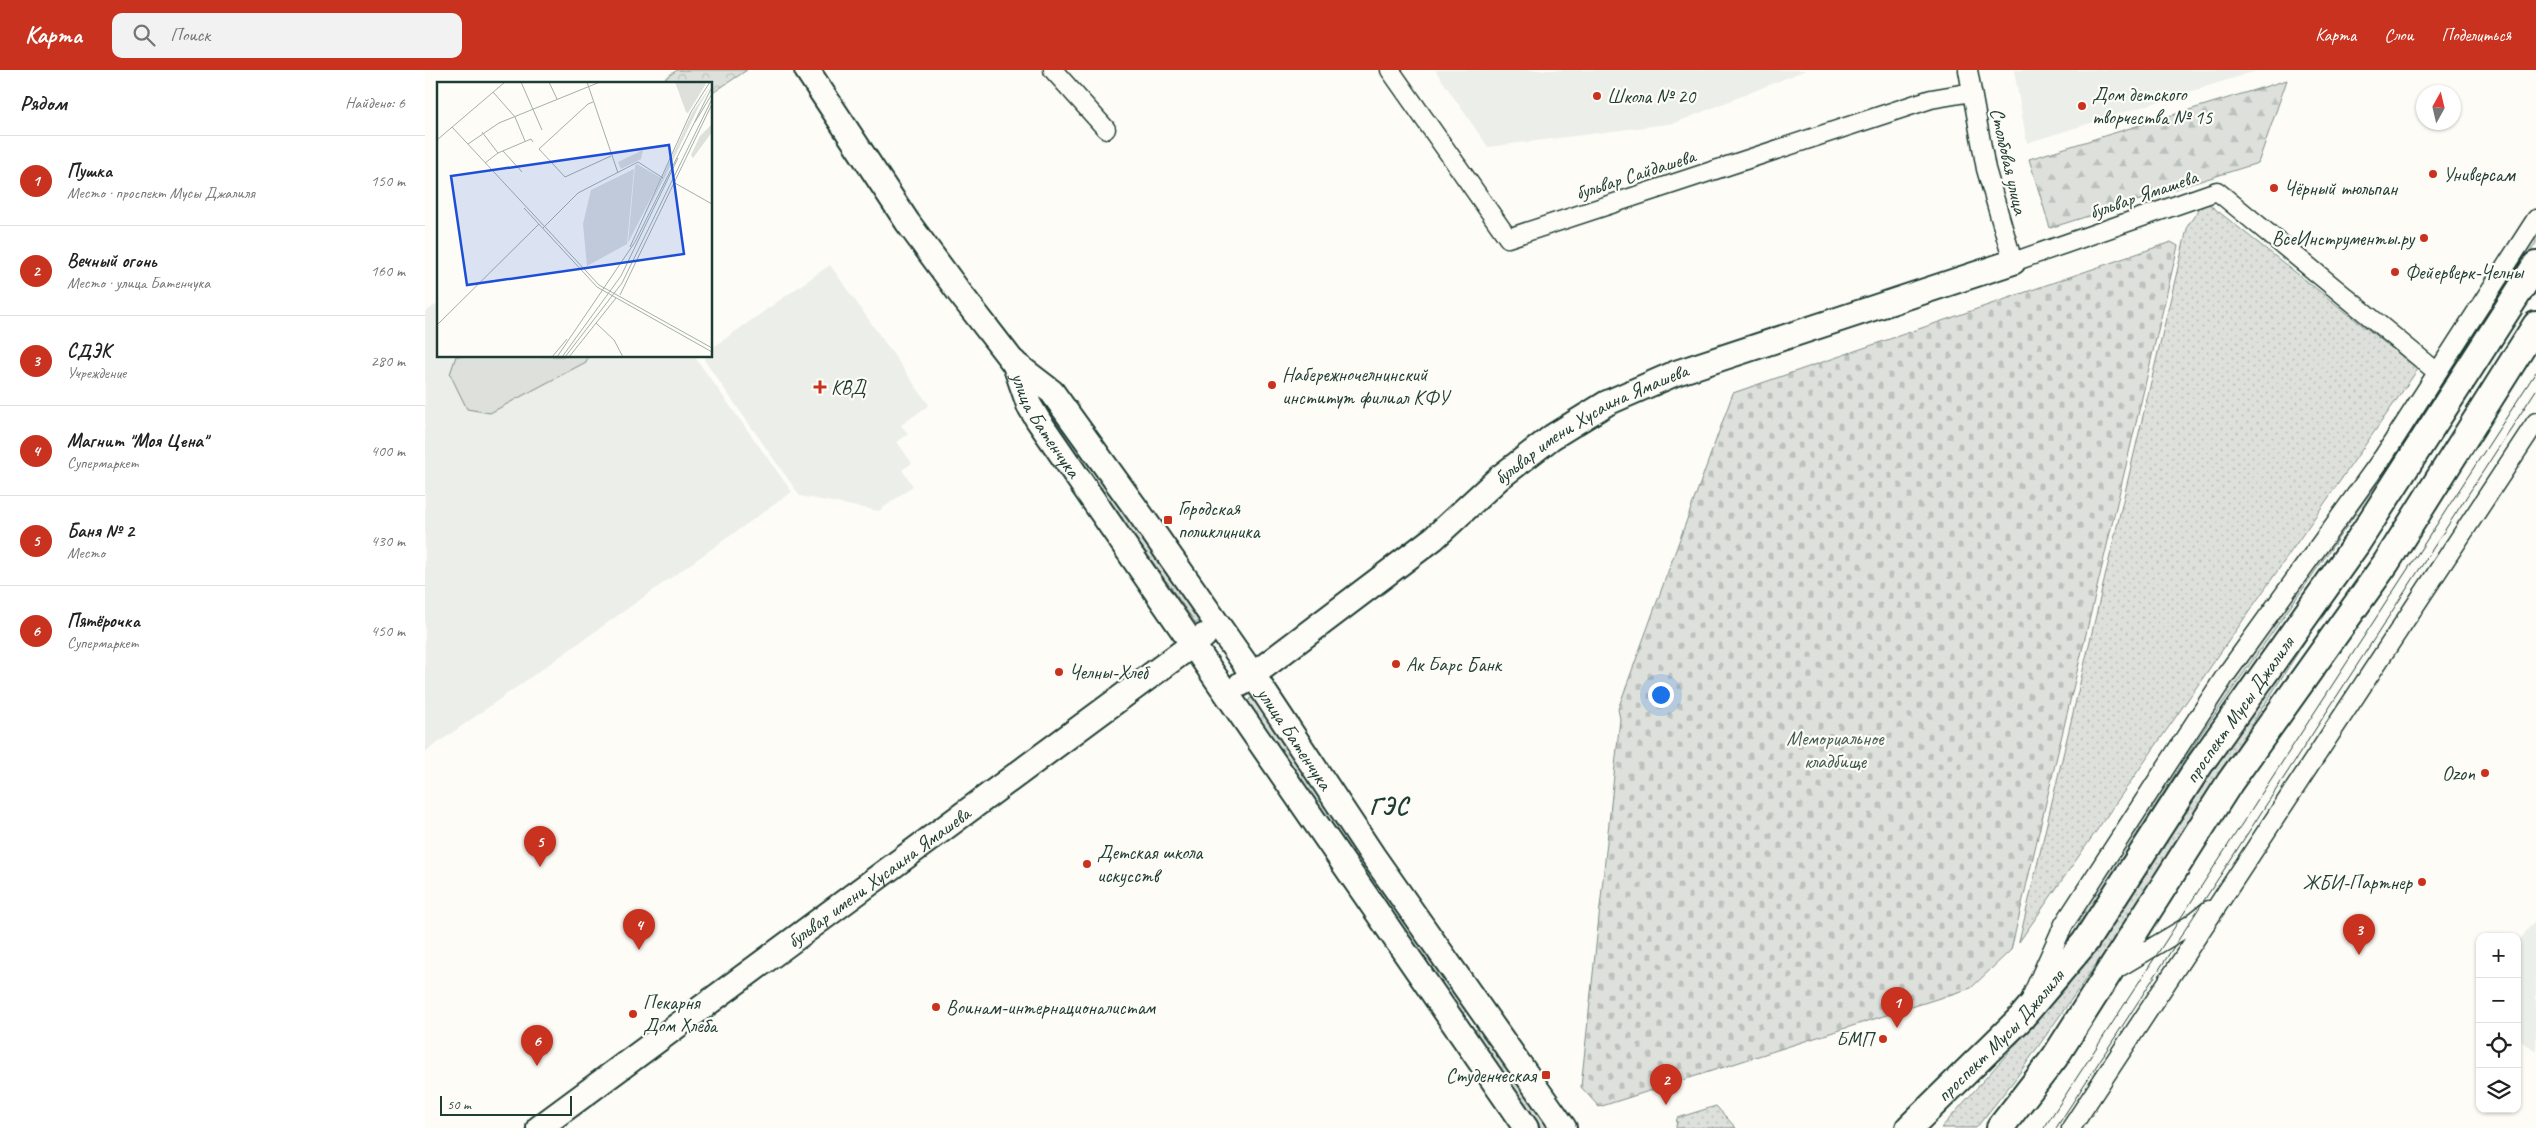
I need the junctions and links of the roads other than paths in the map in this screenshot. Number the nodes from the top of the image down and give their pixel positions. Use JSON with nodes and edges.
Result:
{"nodes":[{"id":1,"x":807,"y":70,"type":"edge"},
{"id":2,"x":1053,"y":70,"type":"edge"},
{"id":3,"x":1390,"y":70,"type":"edge"},
{"id":4,"x":1968,"y":70,"type":"edge"},
{"id":5,"x":1972,"y":92,"type":"junction"},
{"id":6,"x":1106,"y":129,"type":"dead end"},
{"id":7,"x":2536,"y":219,"type":"edge"},
{"id":8,"x":2013,"y":262,"type":"junction"},
{"id":9,"x":2536,"y":266,"type":"edge"},
{"id":10,"x":2536,"y":325,"type":"edge"},
{"id":11,"x":1013,"y":362,"type":"junction"},
{"id":12,"x":2437,"y":372,"type":"junction"},
{"id":13,"x":2534,"y":429,"type":"edge"},
{"id":14,"x":1218,"y":626,"type":"junction"},
{"id":15,"x":1193,"y":645,"type":"junction"},
{"id":16,"x":1253,"y":675,"type":"junction"},
{"id":17,"x":1228,"y":694,"type":"junction"},
{"id":18,"x":2219,"y":902,"type":"junction"},
{"id":19,"x":2106,"y":976,"type":"junction"},
{"id":20,"x":2021,"y":1018,"type":"junction"},
{"id":21,"x":1491,"y":1025,"type":"junction"},
{"id":22,"x":1466,"y":1041,"type":"junction"},
{"id":23,"x":539,"y":1128,"type":"edge"},
{"id":24,"x":1526,"y":1128,"type":"edge"},
{"id":25,"x":1564,"y":1128,"type":"edge"},
{"id":26,"x":1909,"y":1128,"type":"edge"},
{"id":27,"x":2000,"y":1128,"type":"edge"},
{"id":28,"x":2071,"y":1128,"type":"edge"}],
"edges":[{"from":1,"to":11,"type":"main road","name":"улица Батенчука"},
{"from":2,"to":6,"type":"street"},
{"from":3,"to":5,"type":"street","name":"бульвар Сайдашева"},
{"from":4,"to":5,"type":"street","name":"Столбовая улица"},
{"from":5,"to":8,"type":"street","name":"Столбовая улица"},
{"from":7,"to":12,"type":"street"},
{"from":8,"to":12,"type":"street","name":"бульвар Ямашева"},
{"from":8,"to":16,"type":"main road","name":"бульвар имени Хусаина Ямашева"},
{"from":9,"to":20,"type":"main road","name":"проспект Мусы Джалиля"},
{"from":10,"to":19,"type":"main road","name":"проспект Мусы Джалиля"},
{"from":11,"to":14,"type":"main road","name":"улица Батенчука"},
{"from":11,"to":15,"type":"main road","name":"улица Батенчука"},
{"from":12,"to":20,"type":"street"},
{"from":13,"to":18,"type":"street"},
{"from":14,"to":15,"type":"main road","name":"бульвар имени Хусаина Ямашева"},
{"from":14,"to":16,"type":"main road","name":"улица Батенчука"},
{"from":15,"to":17,"type":"main road","name":"улица Батенчука"},
{"from":15,"to":23,"type":"main road","name":"бульвар имени Хусаина Ямашева"},
{"from":16,"to":17,"type":"main road","name":"бульвар имени Хусаина Ямашева"},
{"from":16,"to":21,"type":"main road","name":"улица Батенчука"},
{"from":17,"to":22,"type":"main road","name":"улица Батенчука"},
{"from":18,"to":19,"type":"street"},
{"from":18,"to":28,"type":"street"},
{"from":19,"to":27,"type":"main road","name":"проспект Мусы Джалиля"},
{"from":20,"to":26,"type":"main road","name":"проспект Мусы Джалиля"},
{"from":21,"to":22,"type":"main road"},
{"from":21,"to":25,"type":"main road","name":"улица Батенчука"},
{"from":22,"to":24,"type":"main road","name":"улица Батенчука"}]}
